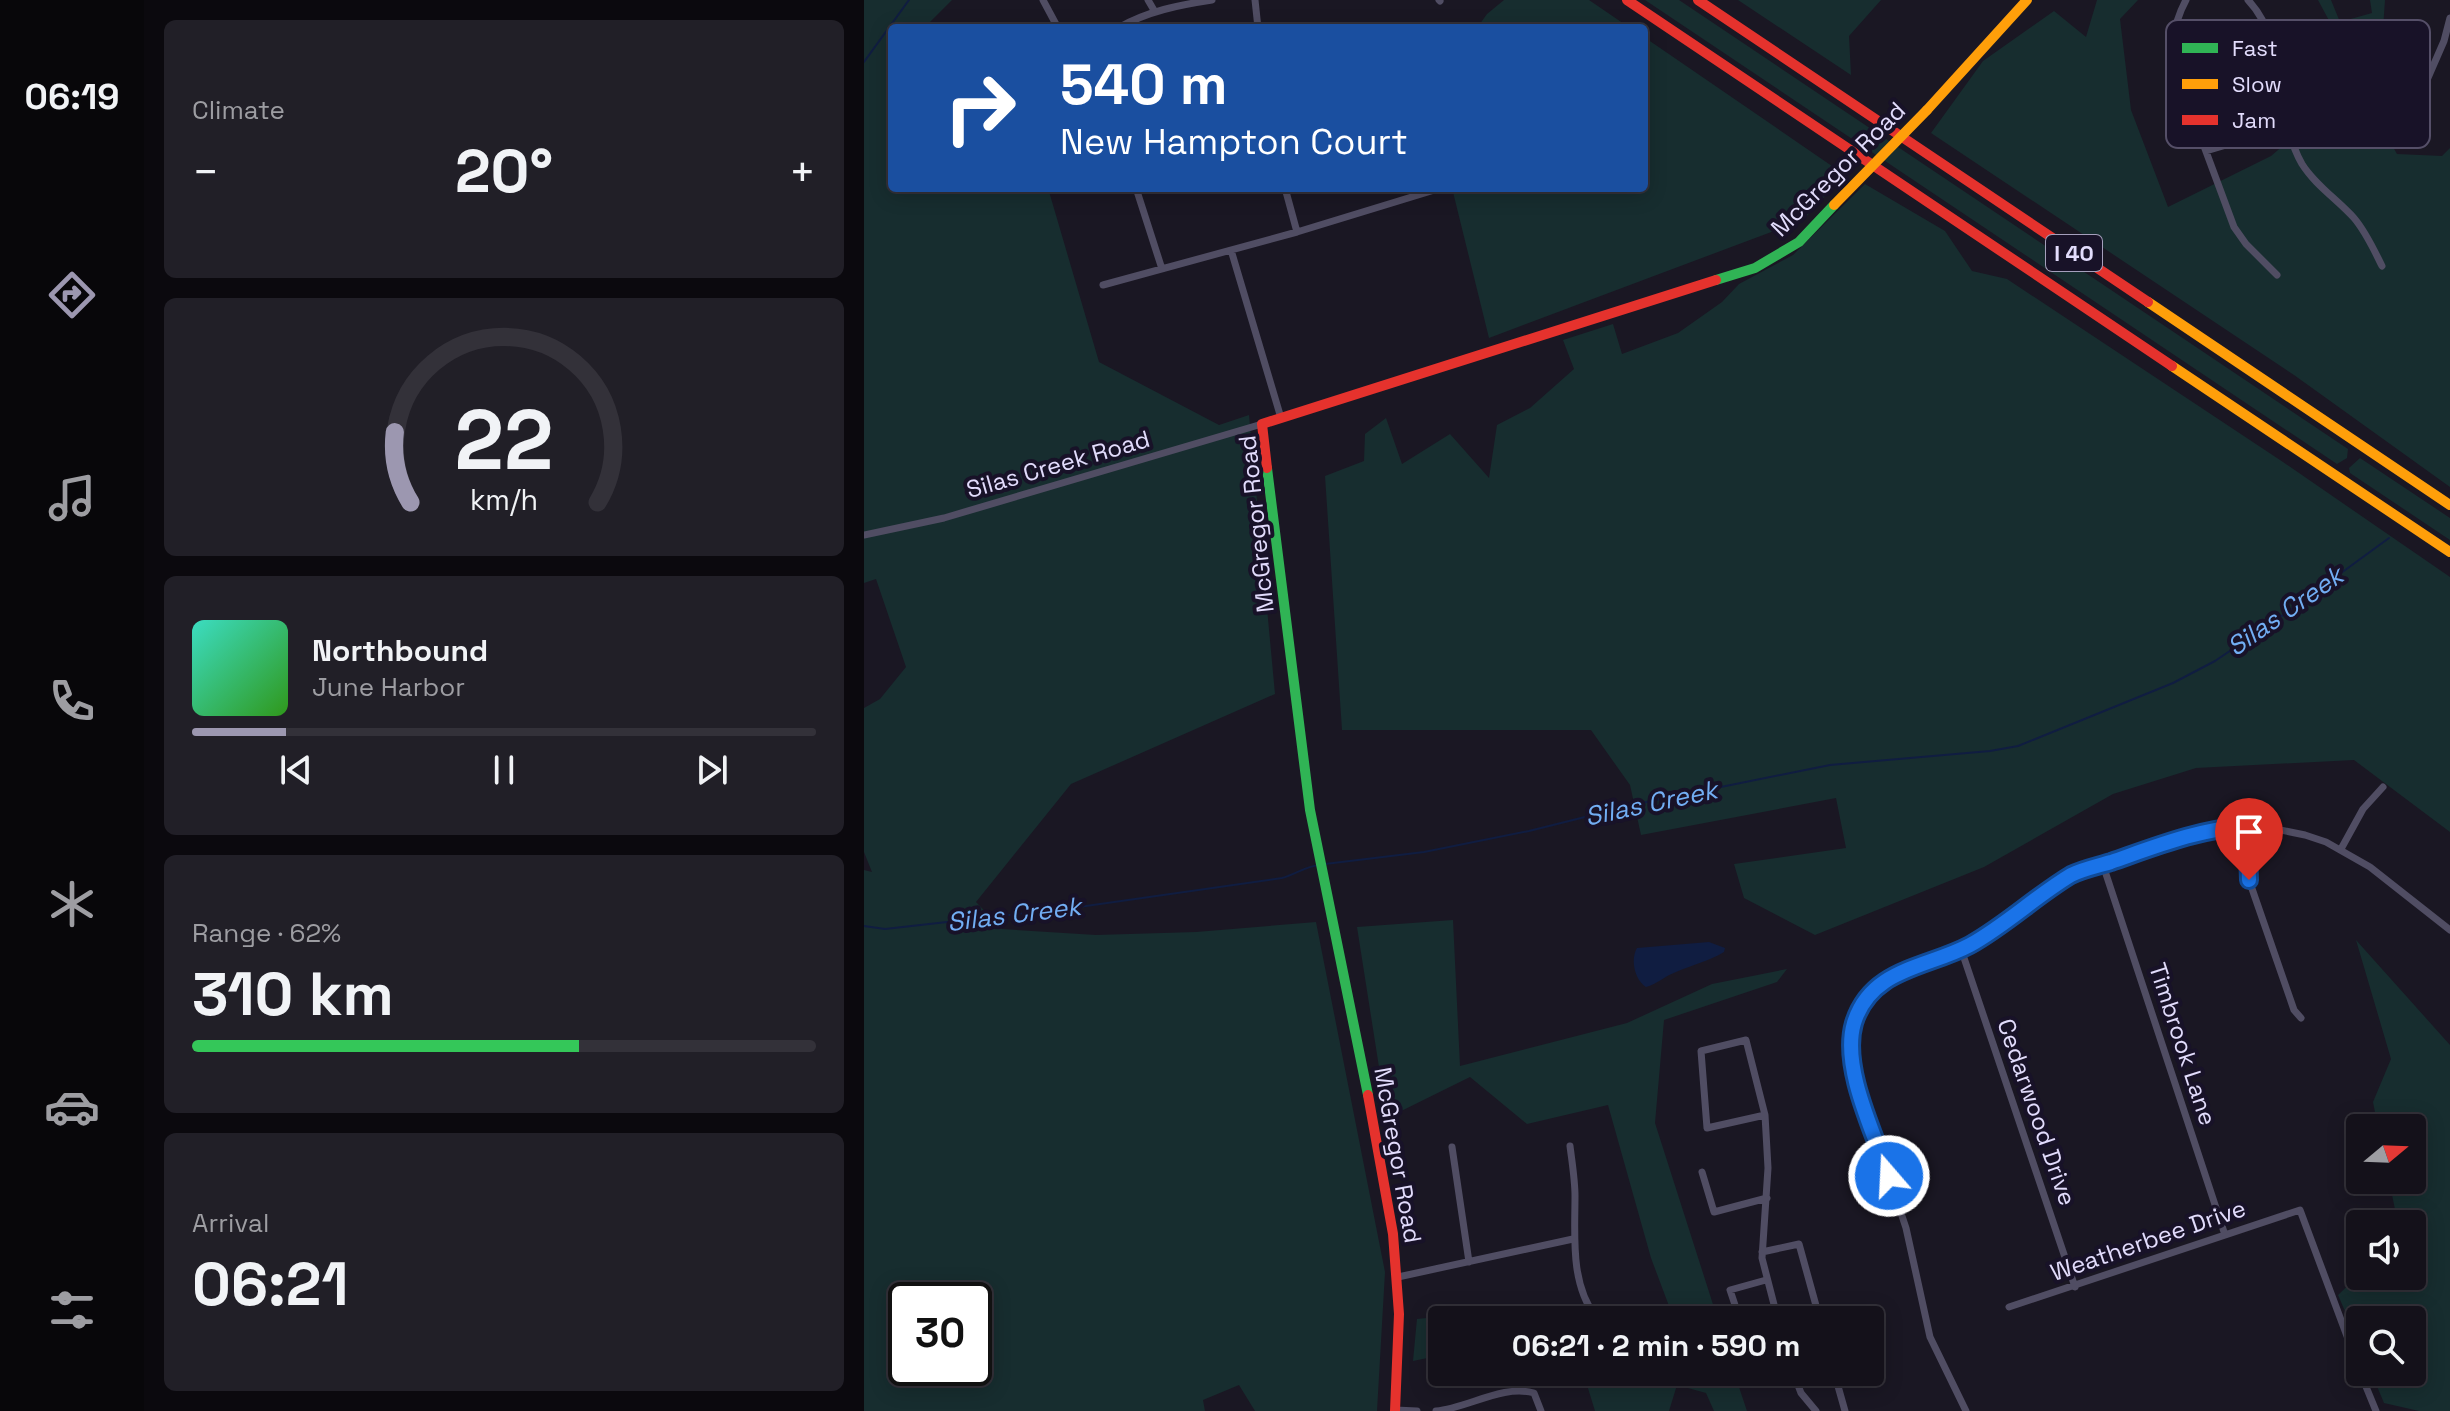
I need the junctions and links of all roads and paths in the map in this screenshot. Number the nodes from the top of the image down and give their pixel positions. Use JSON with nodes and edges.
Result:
{"nodes":[{"id":1,"x":1043,"y":0,"type":"edge"},
{"id":2,"x":1148,"y":0,"type":"edge"},
{"id":3,"x":1212,"y":0,"type":"edge"},
{"id":4,"x":1255,"y":0,"type":"edge"},
{"id":5,"x":1627,"y":0,"type":"edge"},
{"id":6,"x":1698,"y":0,"type":"edge"},
{"id":7,"x":2027,"y":0,"type":"edge"},
{"id":8,"x":2186,"y":0,"type":"edge"},
{"id":9,"x":2248,"y":0,"type":"edge"},
{"id":10,"x":1155,"y":12,"type":"junction"},
{"id":11,"x":2450,"y":18,"type":"edge"},
{"id":12,"x":2179,"y":20,"type":"edge"},
{"id":13,"x":2262,"y":20,"type":"edge"},
{"id":14,"x":1056,"y":24,"type":"edge"},
{"id":15,"x":1127,"y":24,"type":"edge"},
{"id":16,"x":1258,"y":24,"type":"edge"},
{"id":17,"x":2430,"y":73,"type":"edge"},
{"id":18,"x":2205,"y":148,"type":"edge"},
{"id":19,"x":2216,"y":148,"type":"edge"},
{"id":20,"x":2296,"y":148,"type":"edge"},
{"id":21,"x":2206,"y":151,"type":"junction"},
{"id":22,"x":1137,"y":192,"type":"edge"},
{"id":23,"x":1286,"y":192,"type":"edge"},
{"id":24,"x":1428,"y":192,"type":"edge"},
{"id":25,"x":1297,"y":232,"type":"junction"},
{"id":26,"x":1231,"y":250,"type":"junction"},
{"id":27,"x":2382,"y":266,"type":"dead end"},
{"id":28,"x":1162,"y":269,"type":"junction"},
{"id":29,"x":2277,"y":275,"type":"dead end"},
{"id":30,"x":1103,"y":285,"type":"dead end"},
{"id":31,"x":1281,"y":418,"type":"junction"},
{"id":32,"x":1262,"y":424,"type":"junction"},
{"id":33,"x":2450,"y":505,"type":"edge"},
{"id":34,"x":864,"y":535,"type":"edge"},
{"id":35,"x":2450,"y":552,"type":"edge"},
{"id":36,"x":2383,"y":787,"type":"dead end"},
{"id":37,"x":2247,"y":826,"type":"junction"},
{"id":38,"x":2341,"y":849,"type":"junction"},
{"id":39,"x":2103,"y":865,"type":"junction"},
{"id":40,"x":2450,"y":930,"type":"edge"},
{"id":41,"x":1961,"y":949,"type":"junction"},
{"id":42,"x":2301,"y":1018,"type":"dead end"},
{"id":43,"x":1765,"y":1115,"type":"junction"},
{"id":44,"x":1570,"y":1146,"type":"dead end"},
{"id":45,"x":1452,"y":1147,"type":"dead end"},
{"id":46,"x":1702,"y":1172,"type":"dead end"},
{"id":47,"x":1767,"y":1198,"type":"junction"},
{"id":48,"x":2225,"y":1235,"type":"junction"},
{"id":49,"x":1573,"y":1239,"type":"junction"},
{"id":50,"x":1762,"y":1252,"type":"junction"},
{"id":51,"x":1469,"y":1262,"type":"junction"},
{"id":52,"x":1398,"y":1277,"type":"junction"},
{"id":53,"x":1766,"y":1280,"type":"junction"},
{"id":54,"x":2075,"y":1287,"type":"junction"},
{"id":55,"x":1588,"y":1306,"type":"edge"},
{"id":56,"x":1735,"y":1306,"type":"edge"},
{"id":57,"x":1774,"y":1306,"type":"edge"},
{"id":58,"x":1816,"y":1306,"type":"edge"},
{"id":59,"x":2009,"y":1307,"type":"dead end"},
{"id":60,"x":2346,"y":1334,"type":"edge"},
{"id":61,"x":1798,"y":1386,"type":"edge"},
{"id":62,"x":1838,"y":1386,"type":"edge"},
{"id":63,"x":2366,"y":1386,"type":"edge"},
{"id":64,"x":1395,"y":1411,"type":"edge"},
{"id":65,"x":1417,"y":1411,"type":"edge"},
{"id":66,"x":1436,"y":1411,"type":"edge"},
{"id":67,"x":1541,"y":1411,"type":"edge"},
{"id":68,"x":1816,"y":1411,"type":"edge"},
{"id":69,"x":1845,"y":1411,"type":"edge"},
{"id":70,"x":1966,"y":1411,"type":"edge"},
{"id":71,"x":2376,"y":1411,"type":"edge"}],
"edges":[{"from":1,"to":14,"type":"street"},
{"from":2,"to":10,"type":"street"},
{"from":3,"to":10,"type":"street"},
{"from":4,"to":16,"type":"street"},
{"from":5,"to":35,"type":"main road","number":"I 40"},
{"from":6,"to":33,"type":"main road","number":"I 40"},
{"from":7,"to":31,"type":"main road","name":"McGregor Road","bridge":true},
{"from":8,"to":12,"type":"street"},
{"from":9,"to":13,"type":"street"},
{"from":10,"to":15,"type":"street"},
{"from":11,"to":17,"type":"street"},
{"from":18,"to":21,"type":"street"},
{"from":19,"to":21,"type":"street"},
{"from":20,"to":27,"type":"street"},
{"from":21,"to":29,"type":"street"},
{"from":22,"to":28,"type":"street"},
{"from":23,"to":25,"type":"street"},
{"from":24,"to":25,"type":"street"},
{"from":25,"to":26,"type":"street"},
{"from":26,"to":28,"type":"street"},
{"from":26,"to":31,"type":"street"},
{"from":28,"to":30,"type":"street"},
{"from":31,"to":32,"type":"main road","name":"McGregor Road"},
{"from":32,"to":34,"type":"street","name":"Silas Creek Road"},
{"from":32,"to":52,"type":"main road","name":"McGregor Road"},
{"from":36,"to":38,"type":"street"},
{"from":37,"to":38,"type":"street"},
{"from":37,"to":39,"type":"street"},
{"from":37,"to":42,"type":"street"},
{"from":38,"to":40,"type":"street"},
{"from":39,"to":41,"type":"street"},
{"from":39,"to":48,"type":"street","name":"Timbrook Lane"},
{"from":41,"to":54,"type":"street","name":"Cedarwood Drive"},
{"from":41,"to":70,"type":"street"},
{"from":43,"to":43,"type":"street"},
{"from":43,"to":47,"type":"street"},
{"from":44,"to":49,"type":"street"},
{"from":45,"to":51,"type":"street"},
{"from":46,"to":47,"type":"street"},
{"from":47,"to":50,"type":"street"},
{"from":48,"to":54,"type":"street","name":"Weatherbee Drive"},
{"from":48,"to":60,"type":"street","name":"Weatherbee Drive"},
{"from":49,"to":51,"type":"street"},
{"from":49,"to":55,"type":"street"},
{"from":50,"to":53,"type":"street"},
{"from":50,"to":58,"type":"street"},
{"from":51,"to":52,"type":"street"},
{"from":52,"to":64,"type":"main road","name":"McGregor Road"},
{"from":53,"to":56,"type":"street"},
{"from":53,"to":57,"type":"street"},
{"from":54,"to":59,"type":"street","name":"Weatherbee Drive"},
{"from":61,"to":68,"type":"street"},
{"from":62,"to":69,"type":"street"},
{"from":63,"to":71,"type":"street"},
{"from":64,"to":65,"type":"street"},
{"from":66,"to":67,"type":"street"}]}
